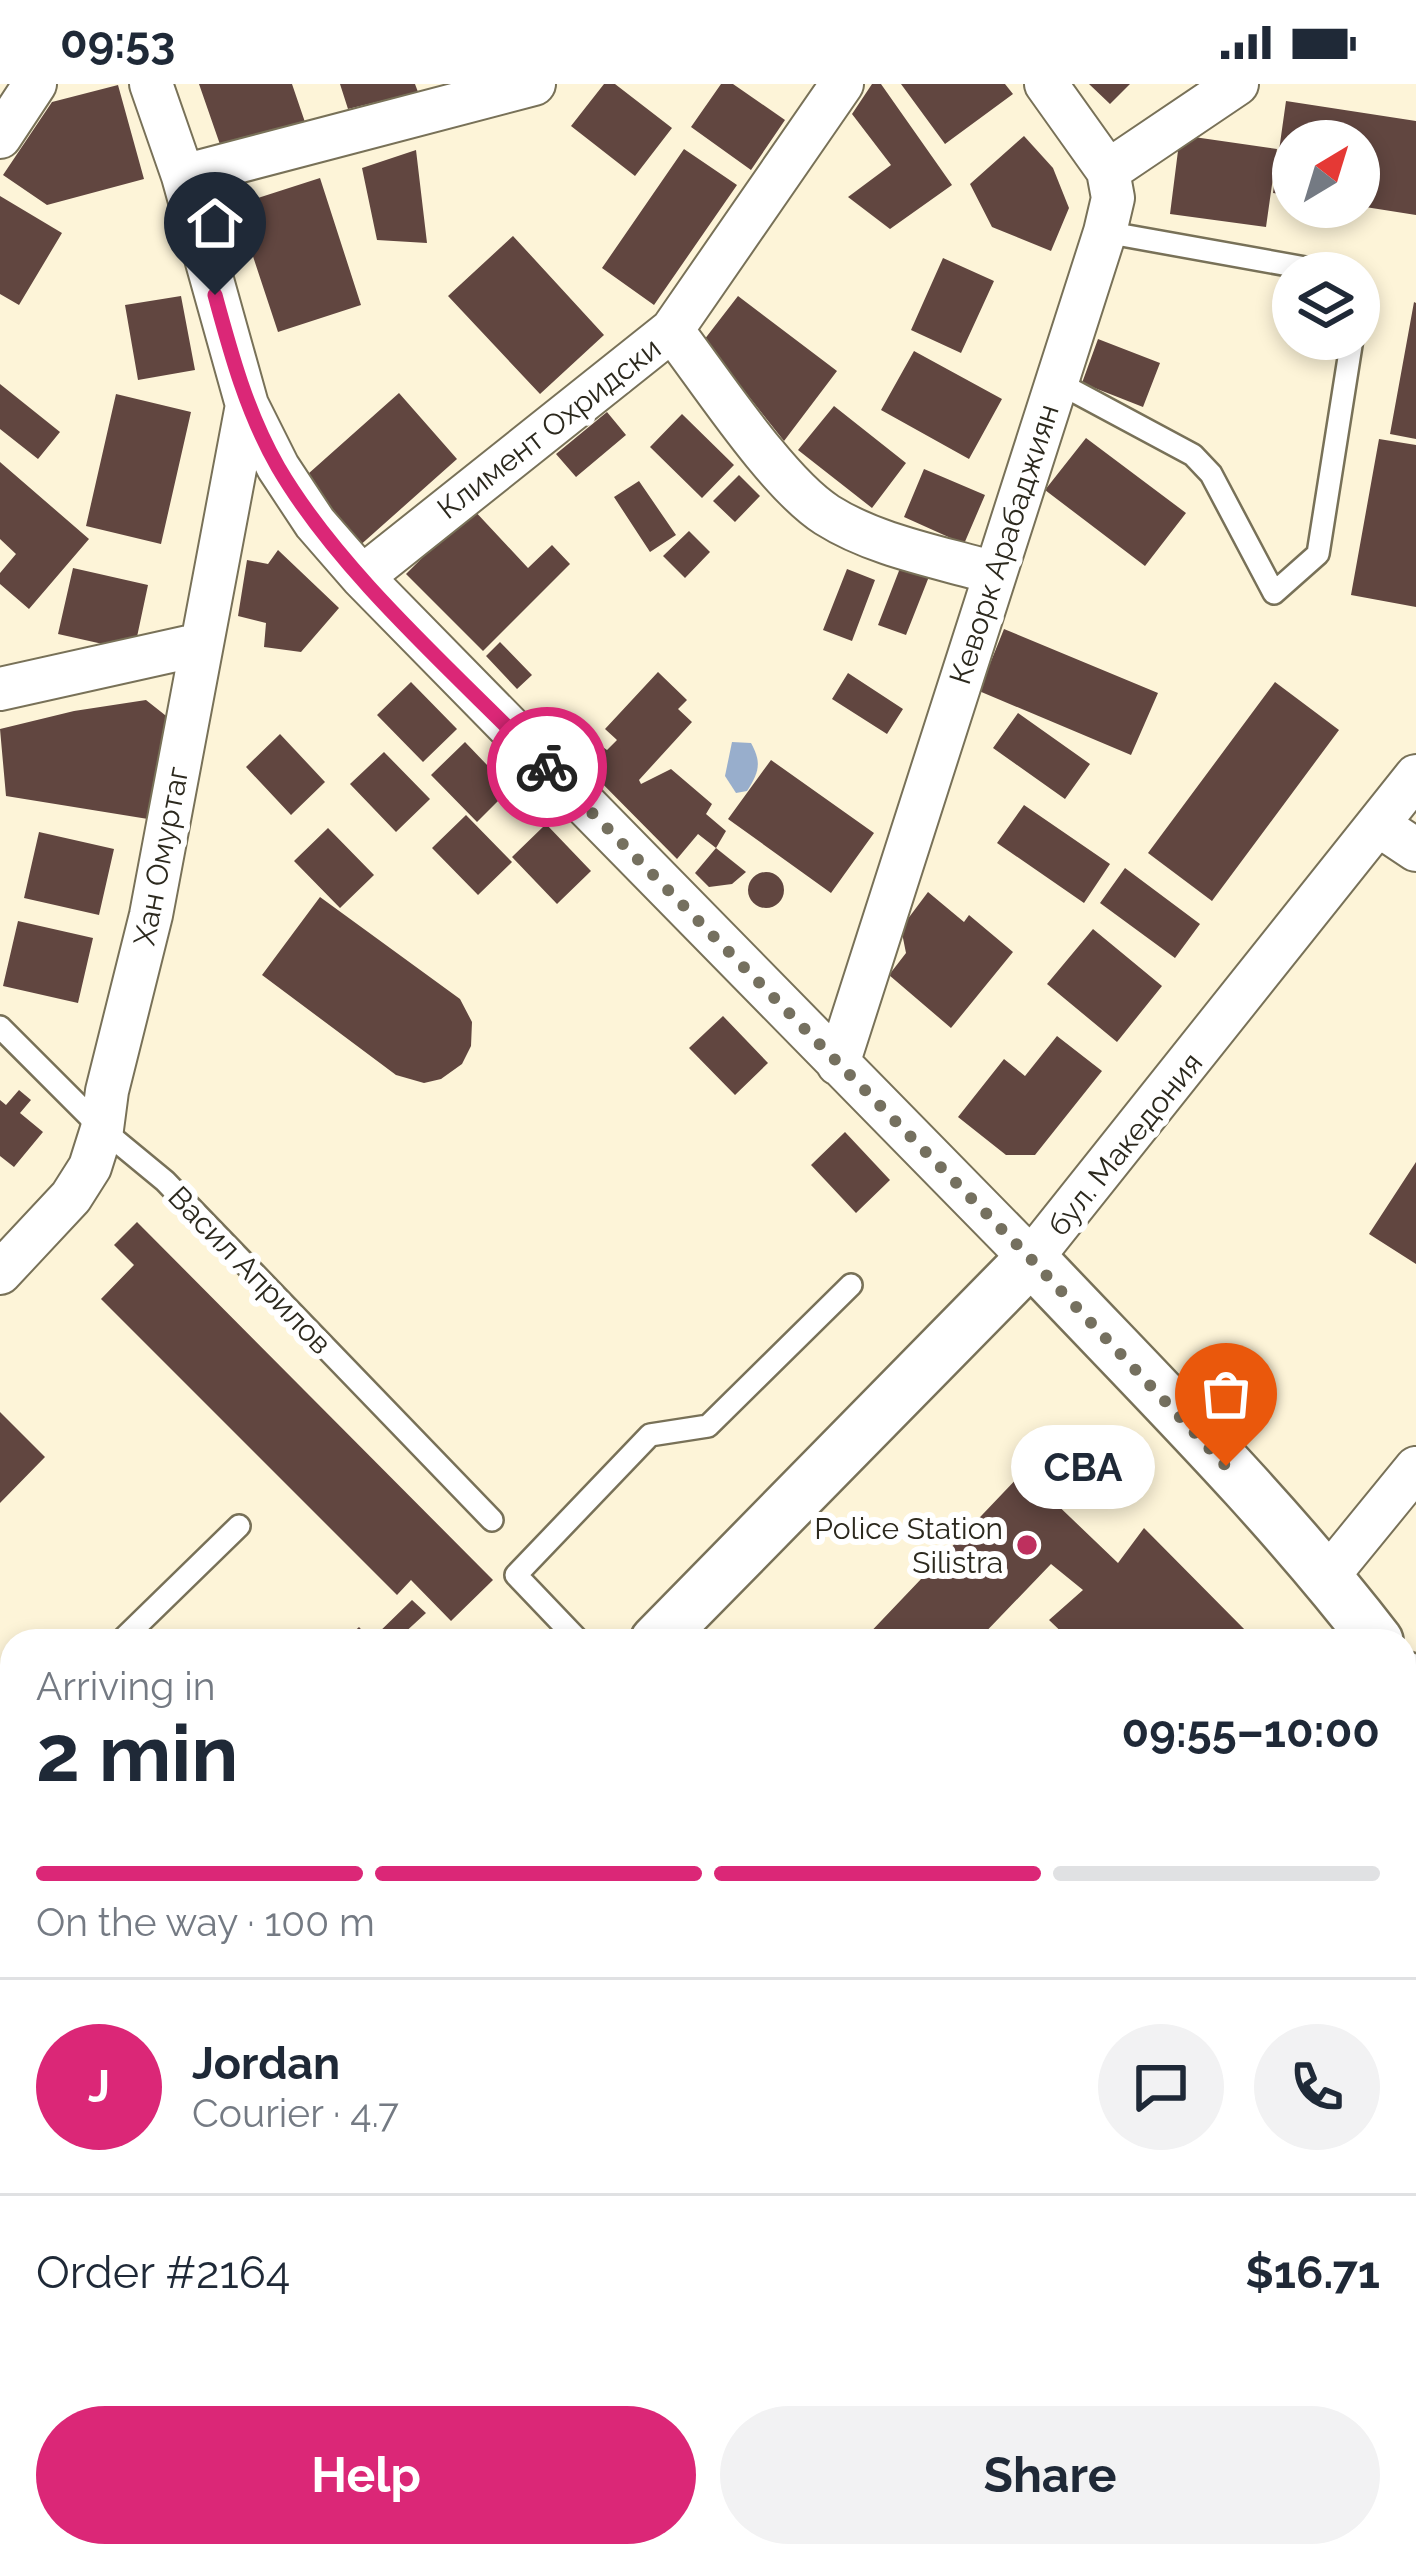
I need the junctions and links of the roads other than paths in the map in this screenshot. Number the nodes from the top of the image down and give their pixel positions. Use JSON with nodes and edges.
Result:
{"nodes":[{"id":1,"x":35,"y":84,"type":"edge"},
{"id":2,"x":151,"y":84,"type":"edge"},
{"id":3,"x":534,"y":84,"type":"edge"},
{"id":4,"x":842,"y":84,"type":"edge"},
{"id":5,"x":1046,"y":84,"type":"edge"},
{"id":6,"x":1237,"y":84,"type":"edge"},
{"id":7,"x":0,"y":137,"type":"edge"},
{"id":8,"x":1108,"y":171,"type":"junction"},
{"id":9,"x":183,"y":176,"type":"junction"},
{"id":10,"x":1105,"y":232,"type":"junction"},
{"id":11,"x":1272,"y":262,"type":"edge"},
{"id":12,"x":672,"y":330,"type":"junction"},
{"id":13,"x":1349,"y":360,"type":"edge"},
{"id":14,"x":1057,"y":382,"type":"junction"},
{"id":15,"x":247,"y":405,"type":"junction"},
{"id":16,"x":994,"y":573,"type":"junction"},
{"id":17,"x":362,"y":577,"type":"junction"},
{"id":18,"x":202,"y":644,"type":"junction"},
{"id":19,"x":0,"y":689,"type":"edge"},
{"id":20,"x":1416,"y":776,"type":"edge"},
{"id":21,"x":1380,"y":826,"type":"junction"},
{"id":22,"x":1416,"y":850,"type":"edge"},
{"id":23,"x":0,"y":1027,"type":"edge"},
{"id":24,"x":838,"y":1064,"type":"junction"},
{"id":25,"x":102,"y":1129,"type":"junction"},
{"id":26,"x":1031,"y":1259,"type":"junction"},
{"id":27,"x":0,"y":1273,"type":"edge"},
{"id":28,"x":851,"y":1285,"type":"dead end"},
{"id":29,"x":1416,"y":1468,"type":"edge"},
{"id":30,"x":492,"y":1520,"type":"dead end"},
{"id":31,"x":239,"y":1526,"type":"dead end"},
{"id":32,"x":1327,"y":1576,"type":"junction"},
{"id":33,"x":134,"y":1629,"type":"edge"},
{"id":34,"x":568,"y":1629,"type":"edge"},
{"id":35,"x":668,"y":1629,"type":"edge"},
{"id":36,"x":1367,"y":1629,"type":"edge"}],
"edges":[{"from":1,"to":7,"type":"street"},
{"from":2,"to":9,"type":"street"},
{"from":3,"to":9,"type":"street"},
{"from":4,"to":12,"type":"street","name":"Климент Охридски"},
{"from":5,"to":8,"type":"street"},
{"from":6,"to":8,"type":"street"},
{"from":8,"to":10,"type":"street","name":"Кеворк Арабаджиян"},
{"from":9,"to":15,"type":"street"},
{"from":10,"to":11,"type":"lane"},
{"from":10,"to":14,"type":"street","name":"Кеворк Арабаджиян"},
{"from":12,"to":16,"type":"street"},
{"from":12,"to":17,"type":"street","name":"Климент Охридски"},
{"from":13,"to":14,"type":"lane"},
{"from":14,"to":16,"type":"street","name":"Кеворк Арабаджиян"},
{"from":15,"to":17,"type":"street"},
{"from":15,"to":18,"type":"street","name":"Хан Омуртаг"},
{"from":16,"to":24,"type":"street","name":"Кеворк Арабаджиян"},
{"from":17,"to":24,"type":"street"},
{"from":18,"to":19,"type":"street"},
{"from":18,"to":25,"type":"street","name":"Хан Омуртаг"},
{"from":20,"to":21,"type":"street","name":"бул. Македония"},
{"from":21,"to":22,"type":"street"},
{"from":21,"to":26,"type":"street","name":"бул. Македония"},
{"from":23,"to":25,"type":"lane","name":"Васил Априлов"},
{"from":24,"to":26,"type":"street"},
{"from":25,"to":27,"type":"street","name":"Хан Омуртаг"},
{"from":25,"to":30,"type":"lane","name":"Васил Априлов"},
{"from":26,"to":32,"type":"street"},
{"from":26,"to":35,"type":"street","name":"бул. Македония"},
{"from":28,"to":34,"type":"lane"},
{"from":29,"to":32,"type":"street"},
{"from":31,"to":33,"type":"lane"},
{"from":32,"to":36,"type":"street"}]}
